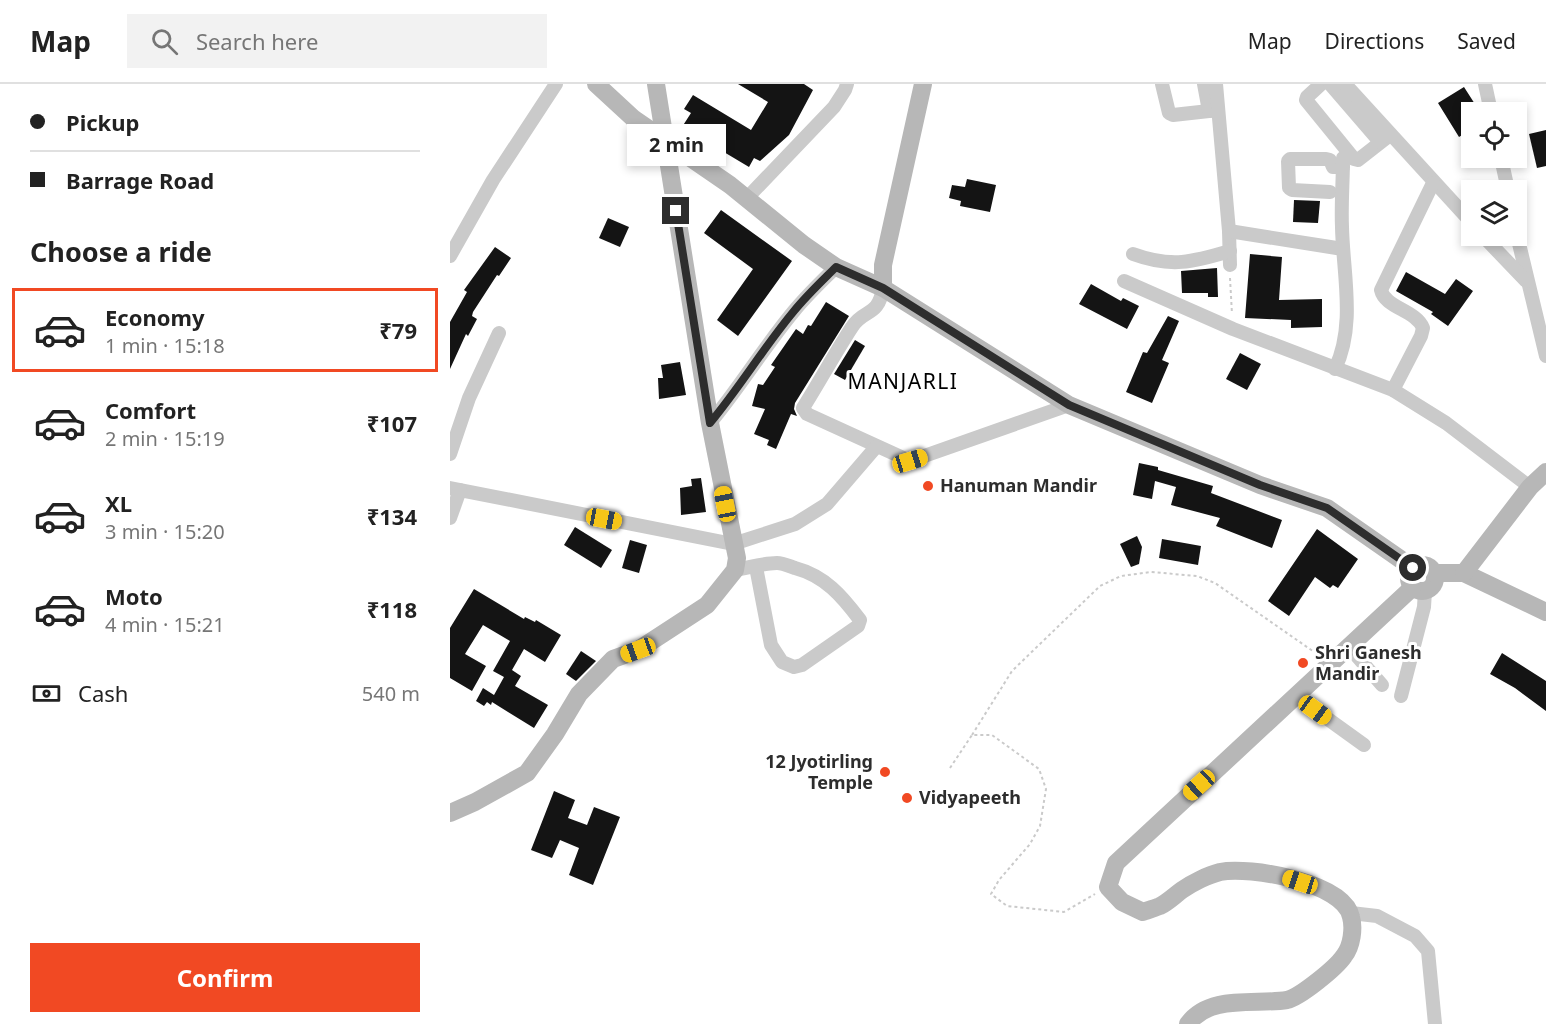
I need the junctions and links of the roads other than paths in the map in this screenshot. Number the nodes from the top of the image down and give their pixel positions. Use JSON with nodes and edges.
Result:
{"nodes":[{"id":1,"x":556,"y":84,"type":"edge"},
{"id":2,"x":596,"y":84,"type":"edge"},
{"id":3,"x":656,"y":84,"type":"edge"},
{"id":4,"x":847,"y":84,"type":"edge"},
{"id":5,"x":923,"y":84,"type":"edge"},
{"id":6,"x":1162,"y":84,"type":"edge"},
{"id":7,"x":1204,"y":84,"type":"edge"},
{"id":8,"x":1216,"y":84,"type":"edge"},
{"id":9,"x":1321,"y":84,"type":"edge"},
{"id":10,"x":1330,"y":84,"type":"edge"},
{"id":11,"x":1345,"y":84,"type":"edge"},
{"id":12,"x":1485,"y":84,"type":"edge"},
{"id":13,"x":1489,"y":102,"type":"edge"},
{"id":14,"x":1358,"y":107,"type":"junction"},
{"id":15,"x":1214,"y":111,"type":"junction"},
{"id":16,"x":1385,"y":138,"type":"junction"},
{"id":17,"x":665,"y":140,"type":"junction"},
{"id":18,"x":1433,"y":183,"type":"junction"},
{"id":19,"x":1330,"y":192,"type":"dead end"},
{"id":20,"x":747,"y":198,"type":"junction"},
{"id":21,"x":1461,"y":212,"type":"edge"},
{"id":22,"x":1229,"y":231,"type":"junction"},
{"id":23,"x":1493,"y":246,"type":"edge"},
{"id":24,"x":1520,"y":246,"type":"edge"},
{"id":25,"x":1342,"y":249,"type":"junction"},
{"id":26,"x":1134,"y":254,"type":"dead end"},
{"id":27,"x":450,"y":256,"type":"edge"},
{"id":28,"x":836,"y":267,"type":"junction"},
{"id":29,"x":1124,"y":281,"type":"dead end"},
{"id":30,"x":1528,"y":282,"type":"junction"},
{"id":31,"x":883,"y":288,"type":"junction"},
{"id":32,"x":499,"y":333,"type":"dead end"},
{"id":33,"x":1546,"y":356,"type":"edge"},
{"id":34,"x":1335,"y":369,"type":"junction"},
{"id":35,"x":1393,"y":390,"type":"junction"},
{"id":36,"x":1069,"y":405,"type":"junction"},
{"id":37,"x":710,"y":423,"type":"junction"},
{"id":38,"x":876,"y":447,"type":"junction"},
{"id":39,"x":450,"y":454,"type":"edge"},
{"id":40,"x":1546,"y":472,"type":"edge"},
{"id":41,"x":1530,"y":487,"type":"junction"},
{"id":42,"x":455,"y":489,"type":"edge"},
{"id":43,"x":450,"y":518,"type":"edge"},
{"id":44,"x":733,"y":544,"type":"junction"},
{"id":45,"x":756,"y":567,"type":"junction"},
{"id":46,"x":1413,"y":568,"type":"junction"},
{"id":47,"x":735,"y":570,"type":"junction"},
{"id":48,"x":1434,"y":573,"type":"junction"},
{"id":49,"x":1464,"y":573,"type":"junction"},
{"id":50,"x":1419,"y":590,"type":"junction"},
{"id":51,"x":1546,"y":612,"type":"edge"},
{"id":52,"x":1349,"y":647,"type":"junction"},
{"id":53,"x":1382,"y":684,"type":"dead end"},
{"id":54,"x":1296,"y":696,"type":"junction"},
{"id":55,"x":1401,"y":696,"type":"dead end"},
{"id":56,"x":1364,"y":745,"type":"dead end"},
{"id":57,"x":450,"y":813,"type":"edge"},
{"id":58,"x":1351,"y":913,"type":"junction"},
{"id":59,"x":1188,"y":1024,"type":"edge"},
{"id":60,"x":1435,"y":1024,"type":"edge"}],
"edges":[{"from":1,"to":27,"type":"street"},
{"from":2,"to":17,"type":"street"},
{"from":3,"to":17,"type":"street"},
{"from":4,"to":20,"type":"street"},
{"from":5,"to":31,"type":"street"},
{"from":6,"to":15,"type":"street"},
{"from":7,"to":15,"type":"street"},
{"from":8,"to":15,"type":"street"},
{"from":9,"to":16,"type":"street"},
{"from":10,"to":14,"type":"street"},
{"from":11,"to":14,"type":"street"},
{"from":12,"to":13,"type":"street"},
{"from":14,"to":16,"type":"street"},
{"from":15,"to":22,"type":"street"},
{"from":16,"to":18,"type":"street"},
{"from":17,"to":20,"type":"street"},
{"from":17,"to":37,"type":"street"},
{"from":18,"to":21,"type":"street"},
{"from":18,"to":35,"type":"street"},
{"from":19,"to":25,"type":"street"},
{"from":20,"to":28,"type":"street"},
{"from":22,"to":25,"type":"street"},
{"from":22,"to":26,"type":"street"},
{"from":23,"to":30,"type":"street"},
{"from":24,"to":30,"type":"street"},
{"from":25,"to":34,"type":"street"},
{"from":28,"to":31,"type":"street"},
{"from":28,"to":37,"type":"street"},
{"from":29,"to":34,"type":"street"},
{"from":30,"to":33,"type":"street"},
{"from":31,"to":36,"type":"street"},
{"from":31,"to":38,"type":"street"},
{"from":32,"to":39,"type":"street"},
{"from":34,"to":35,"type":"street"},
{"from":35,"to":41,"type":"street"},
{"from":36,"to":38,"type":"street"},
{"from":36,"to":46,"type":"street"},
{"from":37,"to":44,"type":"street"},
{"from":38,"to":44,"type":"street"},
{"from":40,"to":41,"type":"street"},
{"from":41,"to":49,"type":"street"},
{"from":42,"to":43,"type":"street"},
{"from":42,"to":44,"type":"street"},
{"from":44,"to":47,"type":"street"},
{"from":45,"to":45,"type":"street"},
{"from":45,"to":47,"type":"street"},
{"from":46,"to":48,"type":"street"},
{"from":46,"to":50,"type":"street"},
{"from":47,"to":57,"type":"street"},
{"from":48,"to":49,"type":"street"},
{"from":48,"to":50,"type":"street"},
{"from":49,"to":51,"type":"street"},
{"from":50,"to":52,"type":"street"},
{"from":50,"to":55,"type":"street"},
{"from":52,"to":53,"type":"street"},
{"from":52,"to":54,"type":"street"},
{"from":54,"to":56,"type":"street"},
{"from":54,"to":58,"type":"street"},
{"from":58,"to":59,"type":"street"},
{"from":58,"to":60,"type":"street"}]}
